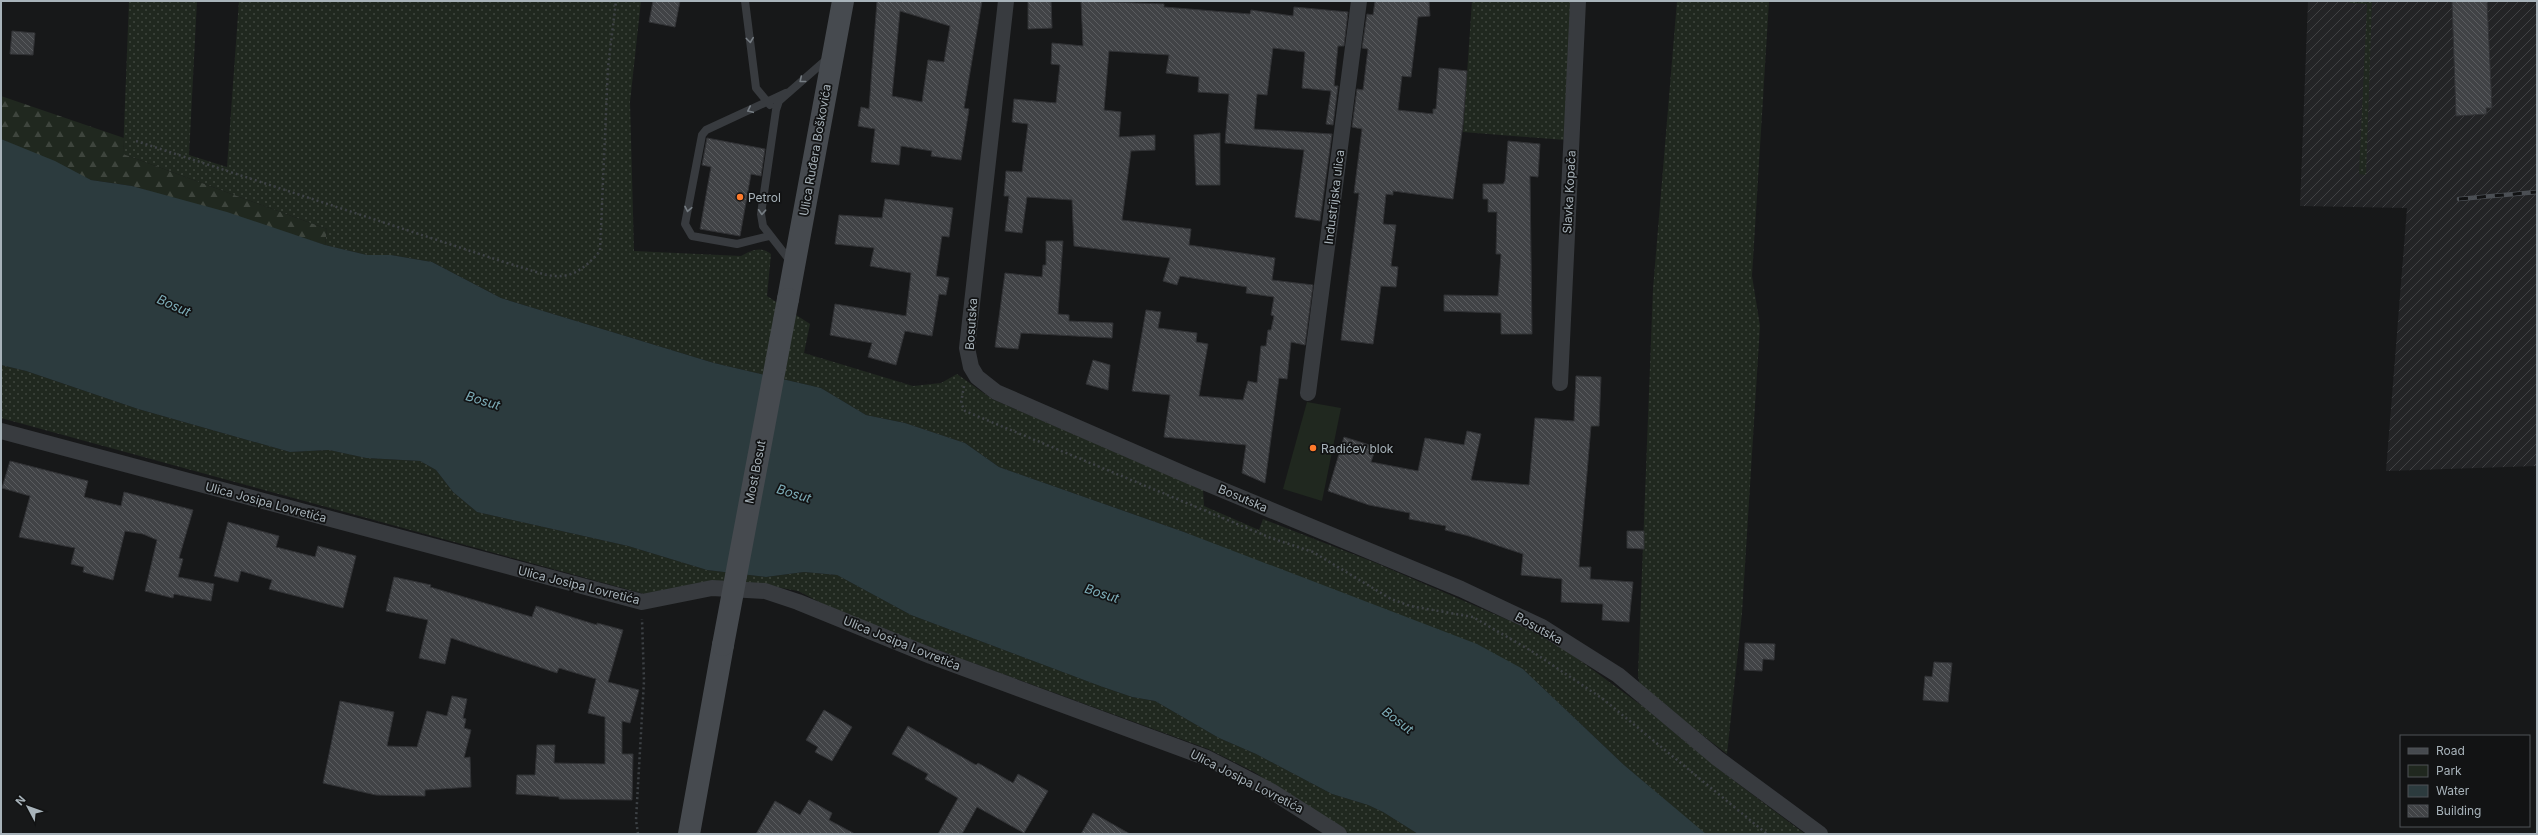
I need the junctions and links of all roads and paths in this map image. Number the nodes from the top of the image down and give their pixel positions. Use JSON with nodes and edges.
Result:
{"nodes":[{"id":1,"x":616,"y":1,"type":"edge"},
{"id":2,"x":745,"y":1,"type":"edge"},
{"id":3,"x":843,"y":1,"type":"edge"},
{"id":4,"x":1006,"y":1,"type":"edge"},
{"id":5,"x":1359,"y":1,"type":"edge"},
{"id":6,"x":1578,"y":1,"type":"edge"},
{"id":7,"x":833,"y":55,"type":"junction"},
{"id":8,"x":786,"y":93,"type":"junction"},
{"id":9,"x":766,"y":102,"type":"junction"},
{"id":10,"x":776,"y":110,"type":"junction"},
{"id":11,"x":136,"y":141,"type":"dead end"},
{"id":12,"x":769,"y":236,"type":"junction"},
{"id":13,"x":794,"y":265,"type":"junction"},
{"id":14,"x":788,"y":299,"type":"joint"},
{"id":15,"x":971,"y":367,"type":"junction"},
{"id":16,"x":1560,"y":383,"type":"dead end"},
{"id":17,"x":1308,"y":393,"type":"dead end"},
{"id":18,"x":1,"y":431,"type":"edge"},
{"id":19,"x":642,"y":602,"type":"junction"},
{"id":20,"x":638,"y":834,"type":"edge"},
{"id":21,"x":689,"y":834,"type":"edge"},
{"id":22,"x":1339,"y":834,"type":"edge"},
{"id":23,"x":1767,"y":834,"type":"edge"},
{"id":24,"x":1820,"y":834,"type":"edge"}],
"edges":[{"from":1,"to":11,"type":"path"},
{"from":2,"to":9,"type":"lane","one_way":true},
{"from":3,"to":7,"type":"main road","name":"Ulica Ruđera Boškovića"},
{"from":4,"to":15,"type":"street","name":"Bosutska"},
{"from":5,"to":17,"type":"street","name":"Industrijska ulica"},
{"from":6,"to":16,"type":"street","name":"Slavka Kopača"},
{"from":7,"to":8,"type":"lane","one_way":true},
{"from":7,"to":13,"type":"main road","name":"Ulica Ruđera Boškovića"},
{"from":8,"to":9,"type":"lane"},
{"from":8,"to":10,"type":"lane"},
{"from":9,"to":10,"type":"lane"},
{"from":9,"to":12,"type":"lane","one_way":true},
{"from":10,"to":12,"type":"lane","one_way":true},
{"from":12,"to":13,"type":"lane"},
{"from":13,"to":14,"type":"main road","name":"Ulica Ruđera Boškovića"},
{"from":14,"to":21,"type":"main road","name":"Most Bosut","bridge":true},
{"from":15,"to":23,"type":"path"},
{"from":15,"to":24,"type":"street","name":"Bosutska"},
{"from":18,"to":19,"type":"street","name":"Ulica Josipa Lovretića"},
{"from":19,"to":20,"type":"path"},
{"from":19,"to":22,"type":"street","name":"Ulica Josipa Lovretića"}]}
